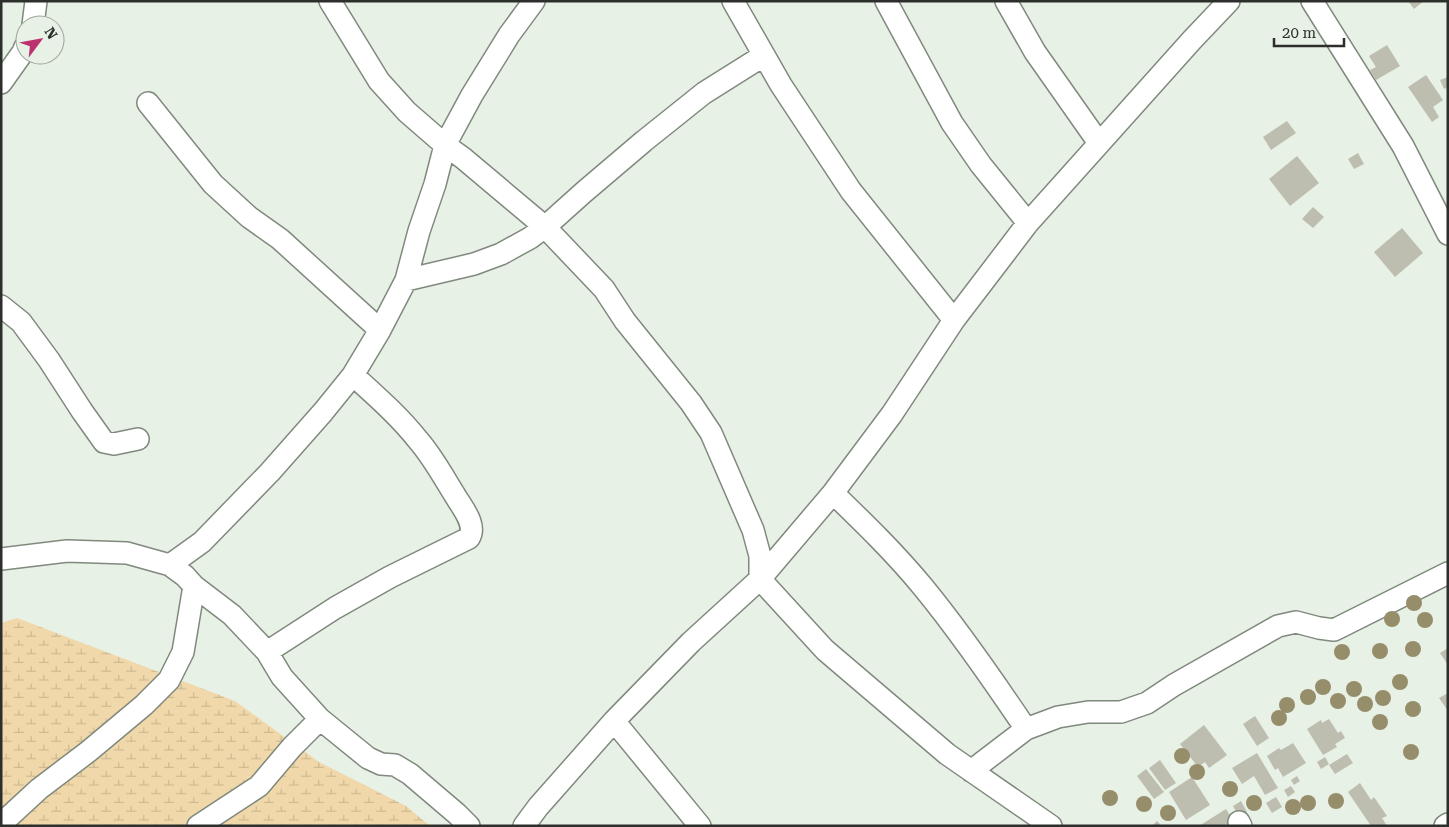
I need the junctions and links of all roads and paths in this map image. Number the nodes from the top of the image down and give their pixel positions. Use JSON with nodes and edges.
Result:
{"nodes":[{"id":1,"x":36,"y":1,"type":"edge"},
{"id":2,"x":330,"y":1,"type":"edge"},
{"id":3,"x":534,"y":1,"type":"edge"},
{"id":4,"x":733,"y":1,"type":"edge"},
{"id":5,"x":886,"y":1,"type":"edge"},
{"id":6,"x":1006,"y":1,"type":"edge"},
{"id":7,"x":1229,"y":1,"type":"edge"},
{"id":8,"x":1312,"y":1,"type":"edge"},
{"id":9,"x":34,"y":15,"type":"edge"},
{"id":10,"x":763,"y":56,"type":"junction"},
{"id":11,"x":15,"y":63,"type":"edge"},
{"id":12,"x":1,"y":82,"type":"edge"},
{"id":13,"x":148,"y":103,"type":"dead end"},
{"id":14,"x":1099,"y":143,"type":"junction"},
{"id":15,"x":445,"y":145,"type":"junction"},
{"id":16,"x":1028,"y":224,"type":"junction"},
{"id":17,"x":545,"y":227,"type":"junction"},
{"id":18,"x":1448,"y":234,"type":"edge"},
{"id":19,"x":406,"y":280,"type":"junction"},
{"id":20,"x":1,"y":306,"type":"edge"},
{"id":21,"x":954,"y":320,"type":"junction"},
{"id":22,"x":380,"y":330,"type":"junction"},
{"id":23,"x":353,"y":375,"type":"junction"},
{"id":24,"x":138,"y":439,"type":"dead end"},
{"id":25,"x":833,"y":493,"type":"junction"},
{"id":26,"x":1,"y":559,"type":"edge"},
{"id":27,"x":170,"y":565,"type":"junction"},
{"id":28,"x":1448,"y":573,"type":"edge"},
{"id":29,"x":760,"y":579,"type":"junction"},
{"id":30,"x":194,"y":586,"type":"junction"},
{"id":31,"x":267,"y":652,"type":"junction"},
{"id":32,"x":320,"y":719,"type":"junction"},
{"id":33,"x":614,"y":721,"type":"junction"},
{"id":34,"x":1026,"y":729,"type":"junction"},
{"id":35,"x":971,"y":771,"type":"junction"},
{"id":36,"x":1,"y":824,"type":"edge"},
{"id":37,"x":198,"y":826,"type":"edge"},
{"id":38,"x":469,"y":826,"type":"edge"},
{"id":39,"x":524,"y":826,"type":"edge"},
{"id":40,"x":700,"y":826,"type":"edge"},
{"id":41,"x":1051,"y":826,"type":"edge"}],
"edges":[{"from":1,"to":9,"type":"street"},
{"from":2,"to":15,"type":"street"},
{"from":3,"to":15,"type":"street"},
{"from":4,"to":10,"type":"street"},
{"from":5,"to":16,"type":"street"},
{"from":6,"to":14,"type":"street"},
{"from":7,"to":14,"type":"street"},
{"from":8,"to":18,"type":"street"},
{"from":10,"to":17,"type":"street"},
{"from":10,"to":21,"type":"street"},
{"from":11,"to":12,"type":"street"},
{"from":13,"to":22,"type":"street"},
{"from":14,"to":16,"type":"street"},
{"from":15,"to":17,"type":"street"},
{"from":15,"to":19,"type":"street"},
{"from":16,"to":21,"type":"street"},
{"from":17,"to":19,"type":"street"},
{"from":17,"to":29,"type":"street"},
{"from":19,"to":22,"type":"street"},
{"from":20,"to":24,"type":"street"},
{"from":21,"to":25,"type":"street"},
{"from":22,"to":23,"type":"street"},
{"from":23,"to":27,"type":"street"},
{"from":23,"to":31,"type":"street"},
{"from":25,"to":29,"type":"street"},
{"from":25,"to":34,"type":"street"},
{"from":26,"to":27,"type":"street"},
{"from":27,"to":30,"type":"street"},
{"from":28,"to":34,"type":"street"},
{"from":29,"to":33,"type":"street"},
{"from":29,"to":35,"type":"street"},
{"from":30,"to":31,"type":"street"},
{"from":30,"to":36,"type":"street"},
{"from":31,"to":32,"type":"street"},
{"from":32,"to":37,"type":"street"},
{"from":32,"to":38,"type":"street"},
{"from":33,"to":39,"type":"street"},
{"from":33,"to":40,"type":"street"},
{"from":34,"to":35,"type":"street"},
{"from":35,"to":41,"type":"street"}]}
